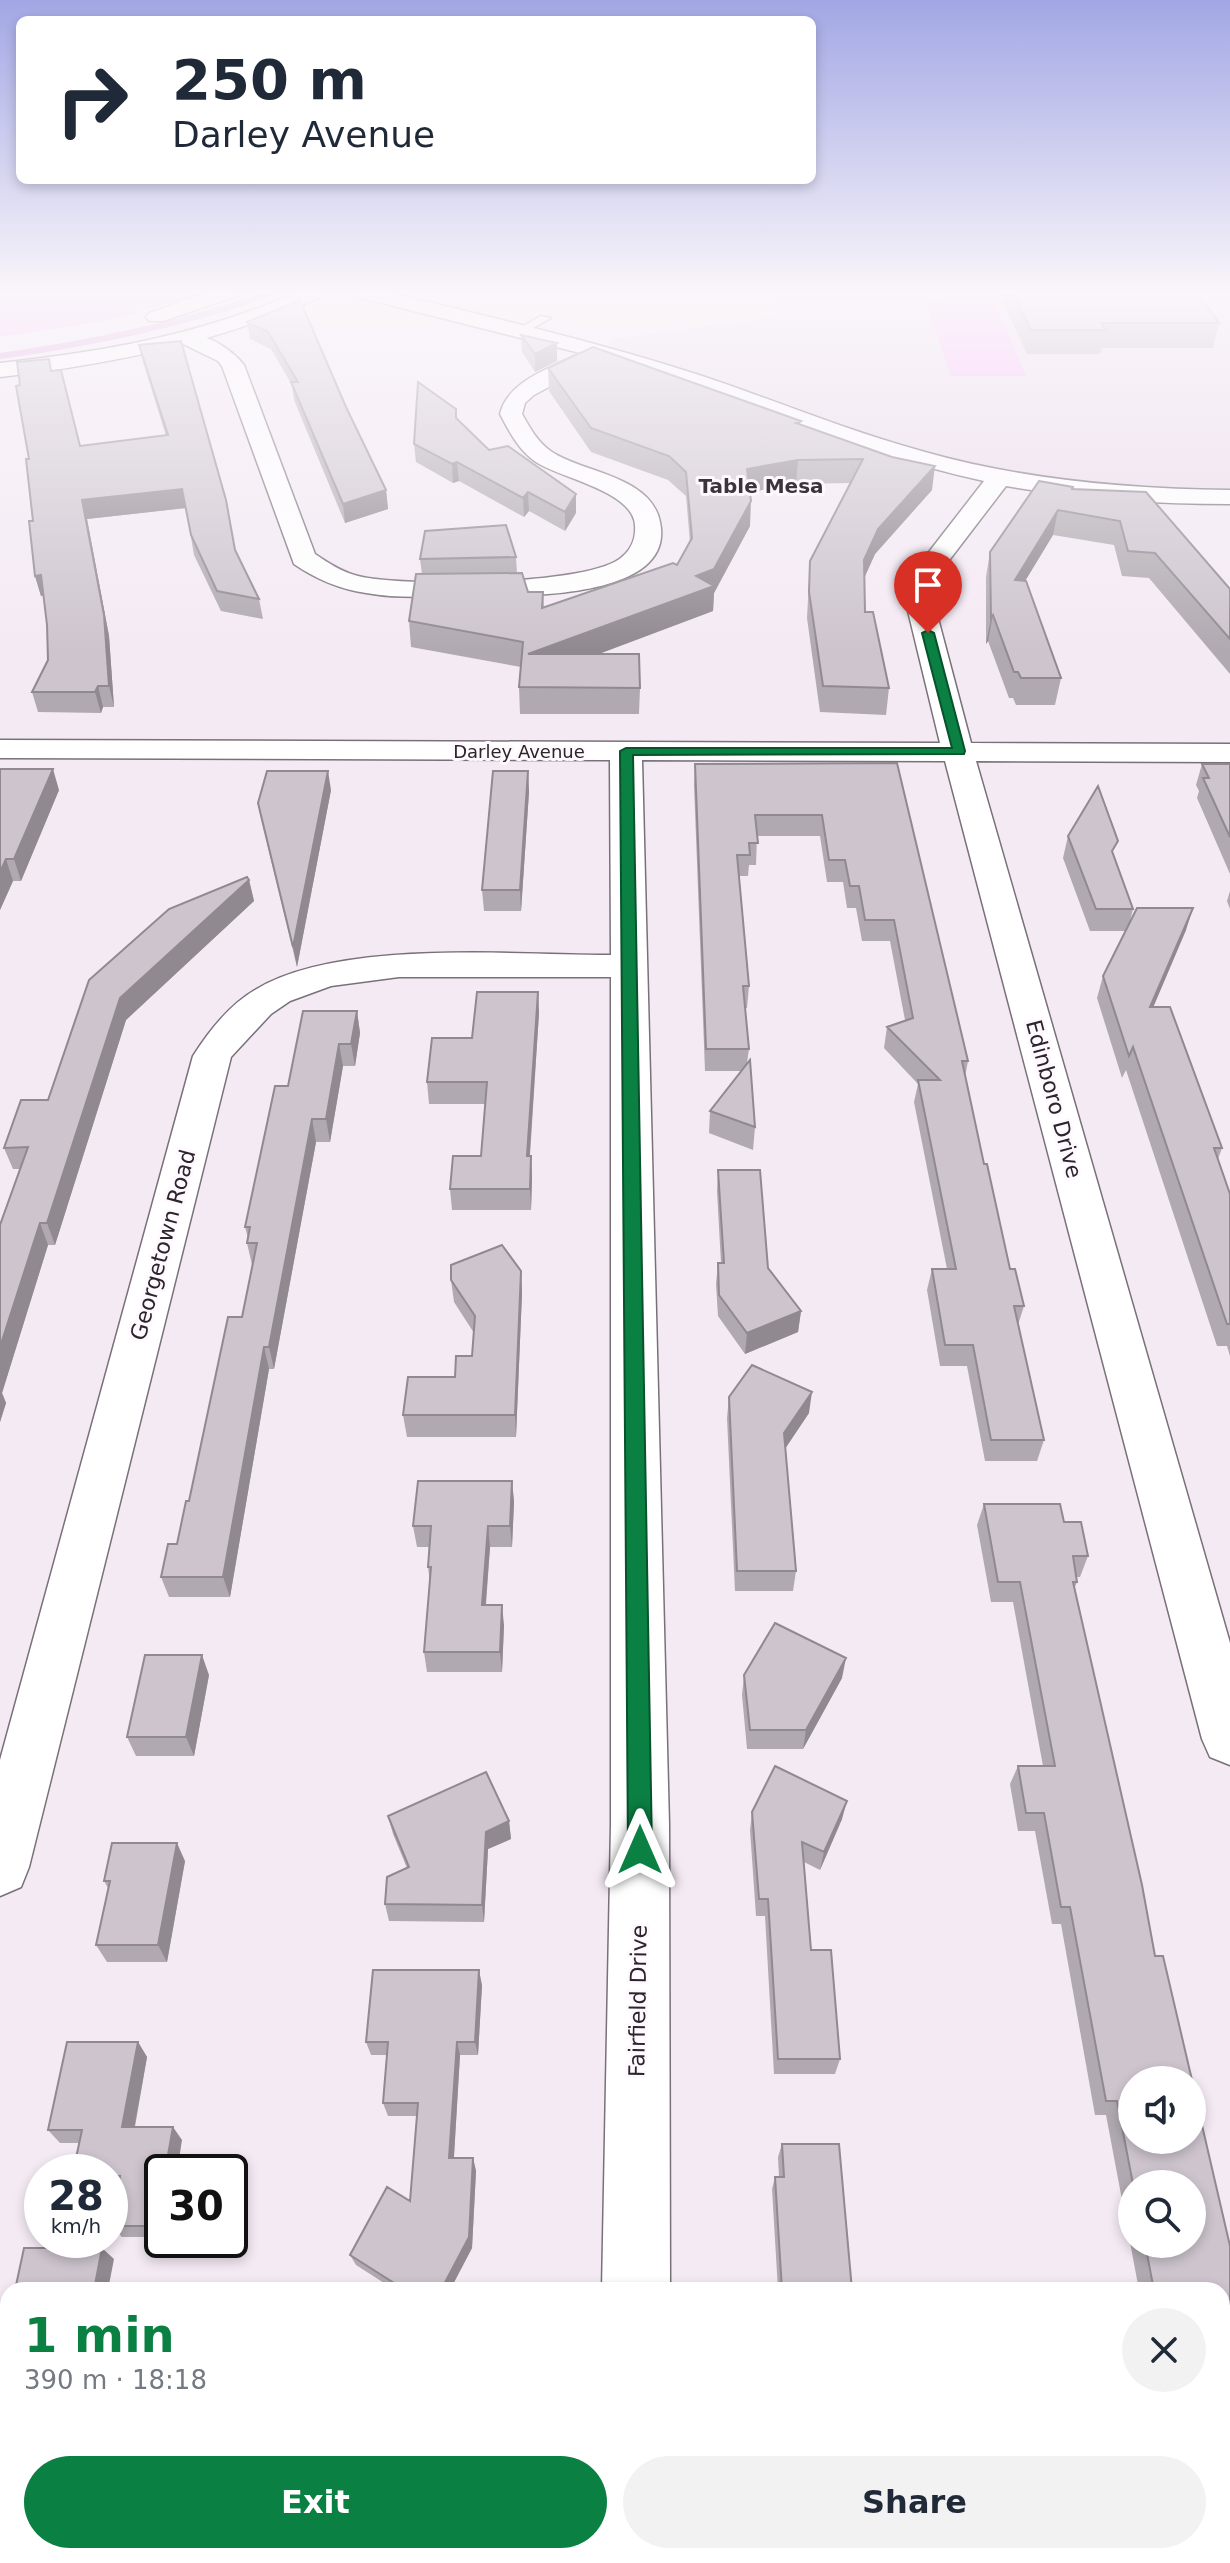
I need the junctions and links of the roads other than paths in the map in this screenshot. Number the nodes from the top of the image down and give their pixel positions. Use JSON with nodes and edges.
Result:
{"nodes":[{"id":1,"x":250,"y":412,"type":"edge"},
{"id":2,"x":512,"y":412,"type":"edge"},
{"id":3,"x":778,"y":412,"type":"edge"},
{"id":4,"x":999,"y":478,"type":"junction"},
{"id":5,"x":1230,"y":497,"type":"edge"},
{"id":6,"x":0,"y":749,"type":"edge"},
{"id":7,"x":626,"y":751,"type":"junction"},
{"id":8,"x":959,"y":751,"type":"junction"},
{"id":9,"x":1230,"y":753,"type":"edge"},
{"id":10,"x":628,"y":966,"type":"junction"},
{"id":11,"x":1230,"y":1739,"type":"edge"},
{"id":12,"x":0,"y":1867,"type":"edge"},
{"id":13,"x":636,"y":2282,"type":"edge"}],
"edges":[{"from":1,"to":2,"type":"street"},
{"from":3,"to":4,"type":"street"},
{"from":4,"to":5,"type":"street"},
{"from":4,"to":8,"type":"street","name":"Edinboro Drive"},
{"from":6,"to":7,"type":"street","name":"Darley Avenue"},
{"from":7,"to":8,"type":"street","name":"Darley Avenue"},
{"from":7,"to":10,"type":"street","name":"Fairfield Drive"},
{"from":8,"to":9,"type":"street","name":"Darley Avenue"},
{"from":8,"to":11,"type":"street","name":"Edinboro Drive"},
{"from":10,"to":12,"type":"street","name":"Georgetown Road"},
{"from":10,"to":13,"type":"street","name":"Fairfield Drive"}]}
